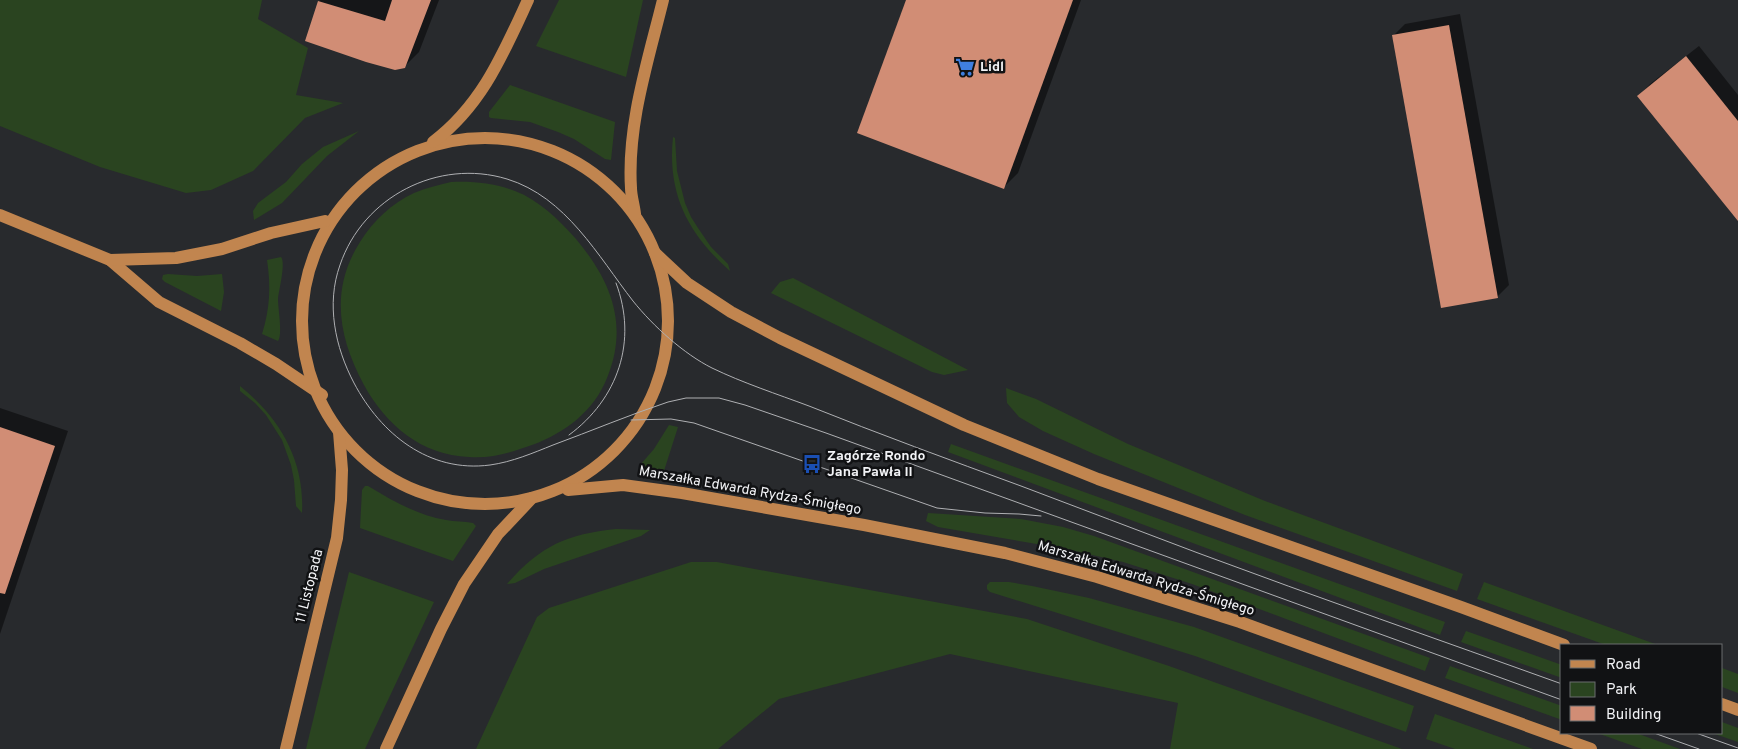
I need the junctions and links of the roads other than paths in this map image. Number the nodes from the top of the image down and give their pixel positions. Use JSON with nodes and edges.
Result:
{"nodes":[{"id":1,"x":528,"y":0,"type":"edge"},
{"id":2,"x":663,"y":0,"type":"edge"},
{"id":3,"x":429,"y":145,"type":"junction"},
{"id":4,"x":0,"y":216,"type":"edge"},
{"id":5,"x":636,"y":216,"type":"junction"},
{"id":6,"x":324,"y":221,"type":"junction"},
{"id":7,"x":652,"y":249,"type":"junction"},
{"id":8,"x":110,"y":260,"type":"junction"},
{"id":9,"x":322,"y":395,"type":"junction"},
{"id":10,"x":338,"y":427,"type":"junction"},
{"id":11,"x":558,"y":490,"type":"junction"},
{"id":12,"x":532,"y":498,"type":"junction"},
{"id":13,"x":1561,"y":644,"type":"edge"},
{"id":14,"x":1723,"y":704,"type":"edge"},
{"id":15,"x":1738,"y":710,"type":"edge"},
{"id":16,"x":286,"y":749,"type":"edge"},
{"id":17,"x":386,"y":749,"type":"edge"},
{"id":18,"x":1592,"y":749,"type":"edge"}],
"edges":[{"from":1,"to":3,"type":"street"},
{"from":2,"to":5,"type":"street"},
{"from":3,"to":5,"type":"street"},
{"from":3,"to":6,"type":"street"},
{"from":4,"to":8,"type":"street"},
{"from":5,"to":7,"type":"street"},
{"from":6,"to":8,"type":"street"},
{"from":6,"to":9,"type":"street"},
{"from":7,"to":11,"type":"street"},
{"from":7,"to":13,"type":"street"},
{"from":8,"to":9,"type":"street"},
{"from":9,"to":10,"type":"street"},
{"from":10,"to":12,"type":"street"},
{"from":10,"to":16,"type":"street","name":"11 Listopada"},
{"from":11,"to":12,"type":"street"},
{"from":11,"to":18,"type":"street","name":"Marszałka Edwarda Rydza-Śmigłego"},
{"from":12,"to":17,"type":"street"},
{"from":14,"to":15,"type":"street"}]}
